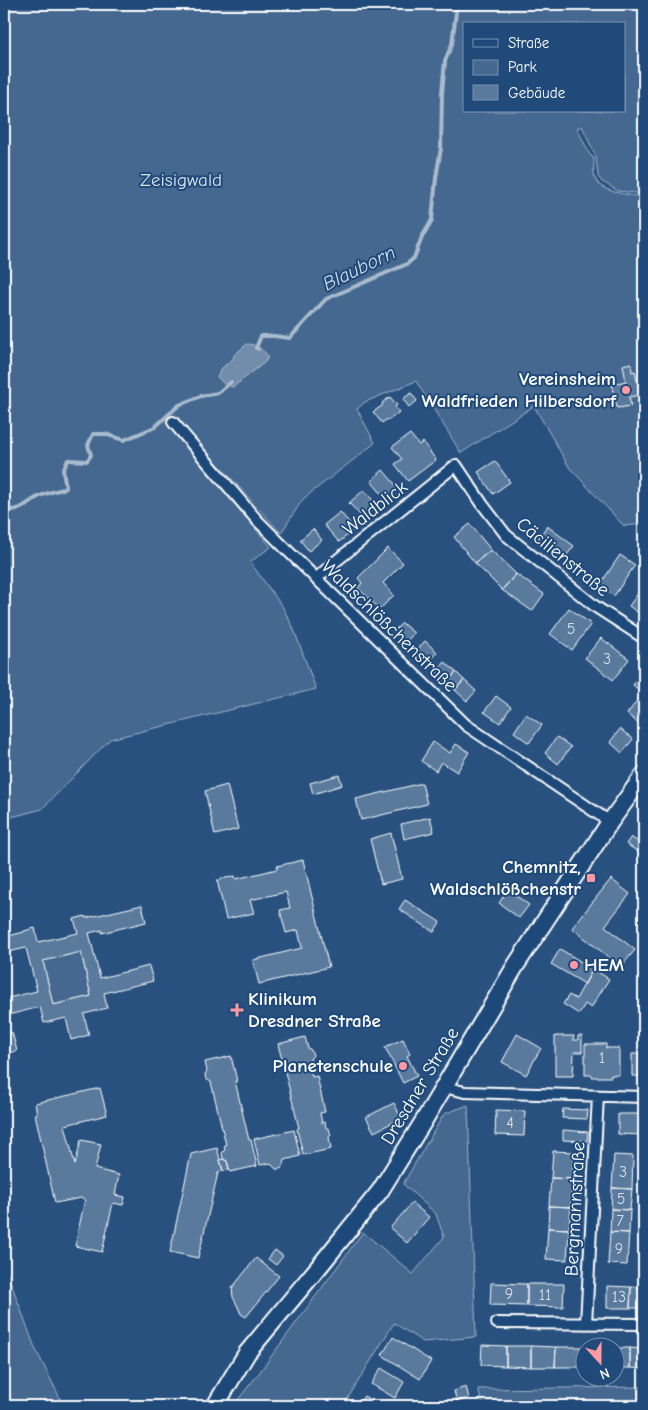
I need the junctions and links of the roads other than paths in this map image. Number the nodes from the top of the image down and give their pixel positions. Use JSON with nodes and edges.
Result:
{"nodes":[{"id":1,"x":173,"y":422,"type":"dead end"},
{"id":2,"x":456,"y":465,"type":"joint"},
{"id":3,"x":316,"y":579,"type":"junction"},
{"id":4,"x":644,"y":638,"type":"edge"},
{"id":5,"x":644,"y":775,"type":"edge"},
{"id":6,"x":610,"y":822,"type":"junction"},
{"id":7,"x":444,"y":1086,"type":"junction"},
{"id":8,"x":598,"y":1096,"type":"junction"},
{"id":9,"x":644,"y":1097,"type":"edge"},
{"id":10,"x":497,"y":1323,"type":"dead end"},
{"id":11,"x":586,"y":1324,"type":"junction"},
{"id":12,"x":644,"y":1324,"type":"edge"},
{"id":13,"x":214,"y":1406,"type":"edge"}],
"edges":[{"from":1,"to":3,"type":"street","name":"Waldschlößchenstraße"},
{"from":2,"to":3,"type":"street","name":"Waldblick"},
{"from":2,"to":4,"type":"street","name":"Cäcilienstraße"},
{"from":3,"to":6,"type":"street","name":"Waldschlößchenstraße"},
{"from":5,"to":6,"type":"main road","name":"Dresdner Straße"},
{"from":6,"to":7,"type":"main road","name":"Dresdner Straße"},
{"from":7,"to":8,"type":"street"},
{"from":7,"to":13,"type":"main road","name":"Dresdner Straße"},
{"from":8,"to":9,"type":"street"},
{"from":8,"to":11,"type":"street","name":"Bergmannstraße"},
{"from":10,"to":11,"type":"street"},
{"from":11,"to":12,"type":"street"}]}
